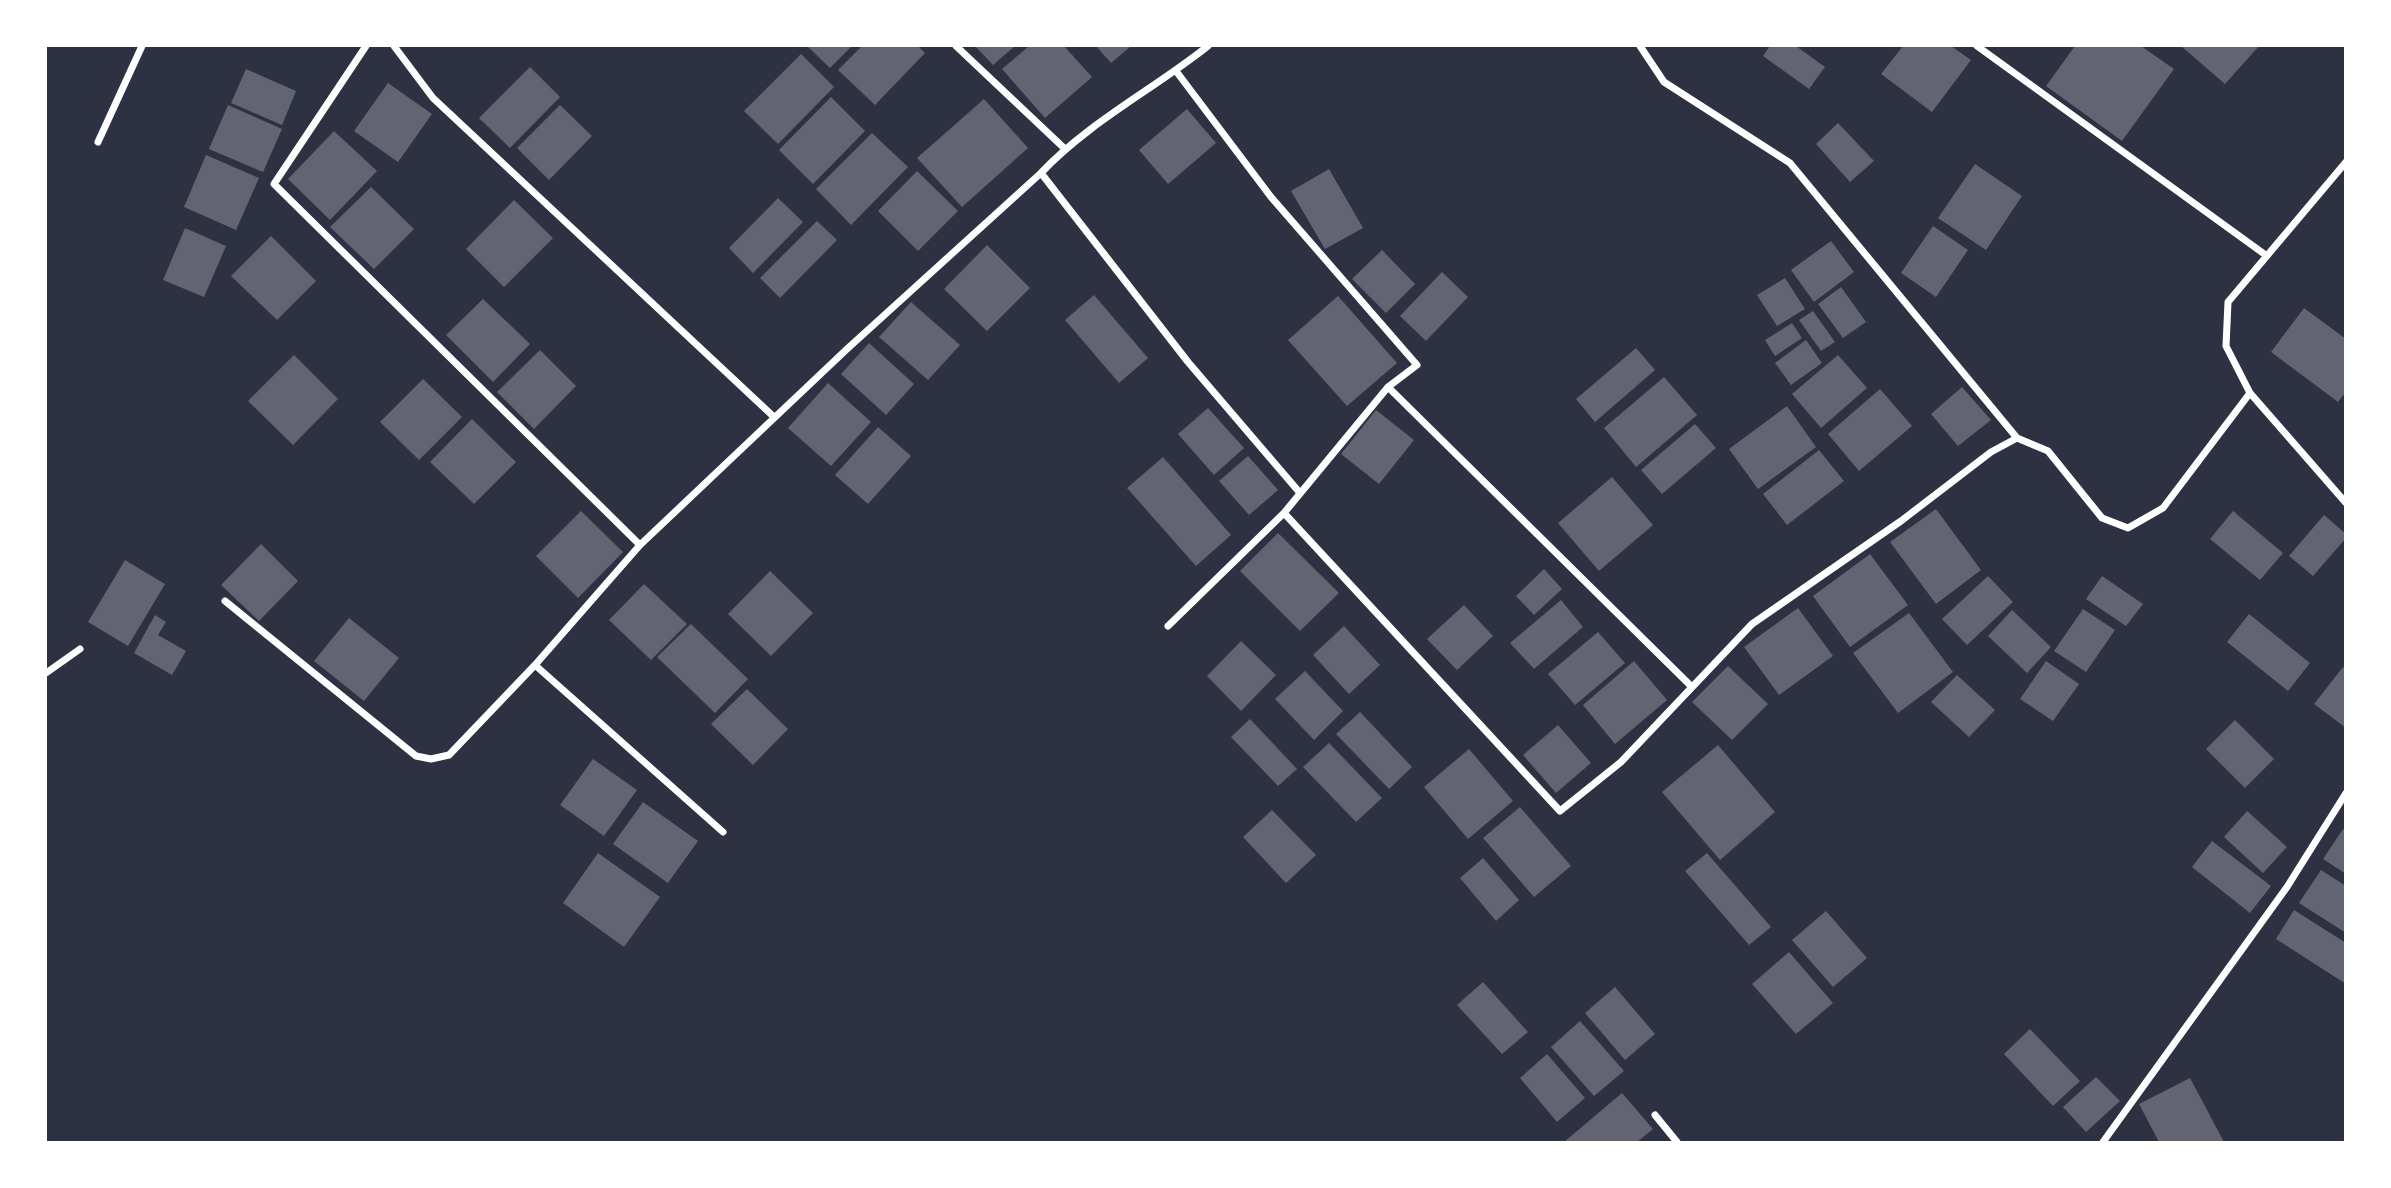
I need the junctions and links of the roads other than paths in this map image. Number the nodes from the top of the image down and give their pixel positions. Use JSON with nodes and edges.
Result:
{"nodes":[{"id":1,"x":142,"y":46,"type":"edge"},
{"id":2,"x":366,"y":46,"type":"edge"},
{"id":3,"x":394,"y":46,"type":"edge"},
{"id":4,"x":956,"y":46,"type":"edge"},
{"id":5,"x":1208,"y":46,"type":"edge"},
{"id":6,"x":1640,"y":46,"type":"edge"},
{"id":7,"x":1977,"y":46,"type":"edge"},
{"id":8,"x":1176,"y":71,"type":"junction"},
{"id":9,"x":98,"y":142,"type":"dead end"},
{"id":10,"x":1064,"y":148,"type":"junction"},
{"id":11,"x":2346,"y":162,"type":"edge"},
{"id":12,"x":1041,"y":173,"type":"junction"},
{"id":13,"x":2267,"y":256,"type":"junction"},
{"id":14,"x":1388,"y":387,"type":"junction"},
{"id":15,"x":2250,"y":393,"type":"junction"},
{"id":16,"x":774,"y":416,"type":"junction"},
{"id":17,"x":2017,"y":438,"type":"junction"},
{"id":18,"x":1300,"y":493,"type":"junction"},
{"id":19,"x":2346,"y":503,"type":"edge"},
{"id":20,"x":1284,"y":513,"type":"junction"},
{"id":21,"x":640,"y":545,"type":"junction"},
{"id":22,"x":225,"y":601,"type":"dead end"},
{"id":23,"x":1168,"y":626,"type":"dead end"},
{"id":24,"x":80,"y":649,"type":"dead end"},
{"id":25,"x":535,"y":665,"type":"junction"},
{"id":26,"x":46,"y":673,"type":"edge"},
{"id":27,"x":1692,"y":687,"type":"junction"},
{"id":28,"x":2346,"y":793,"type":"edge"},
{"id":29,"x":723,"y":832,"type":"dead end"},
{"id":30,"x":1655,"y":1115,"type":"dead end"},
{"id":31,"x":1677,"y":1143,"type":"edge"},
{"id":32,"x":2103,"y":1143,"type":"edge"}],
"edges":[{"from":1,"to":9,"type":"street"},
{"from":2,"to":21,"type":"street"},
{"from":3,"to":16,"type":"street"},
{"from":4,"to":10,"type":"street"},
{"from":5,"to":8,"type":"street"},
{"from":6,"to":17,"type":"street"},
{"from":7,"to":13,"type":"street"},
{"from":8,"to":10,"type":"street"},
{"from":8,"to":14,"type":"street"},
{"from":10,"to":12,"type":"street"},
{"from":11,"to":13,"type":"street"},
{"from":12,"to":16,"type":"street"},
{"from":12,"to":18,"type":"street"},
{"from":13,"to":15,"type":"street"},
{"from":14,"to":18,"type":"street"},
{"from":14,"to":27,"type":"street"},
{"from":15,"to":17,"type":"street"},
{"from":15,"to":19,"type":"street"},
{"from":16,"to":21,"type":"street"},
{"from":17,"to":27,"type":"street"},
{"from":18,"to":20,"type":"street"},
{"from":20,"to":23,"type":"street"},
{"from":20,"to":27,"type":"street"},
{"from":21,"to":25,"type":"street"},
{"from":22,"to":25,"type":"street"},
{"from":24,"to":26,"type":"street"},
{"from":25,"to":29,"type":"street"},
{"from":28,"to":32,"type":"street"},
{"from":30,"to":31,"type":"street"}]}
